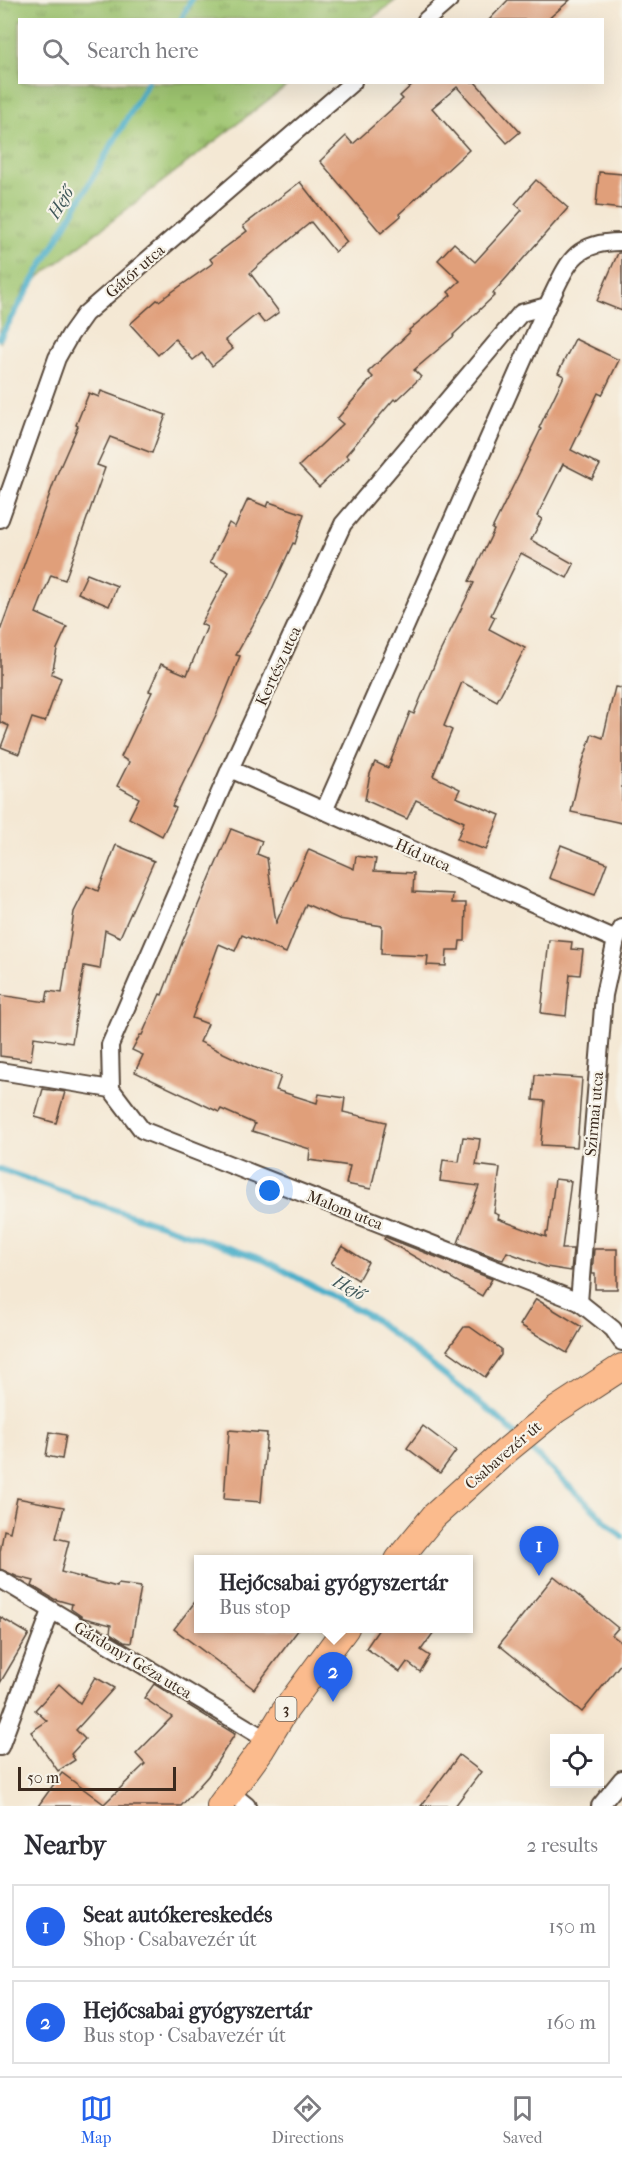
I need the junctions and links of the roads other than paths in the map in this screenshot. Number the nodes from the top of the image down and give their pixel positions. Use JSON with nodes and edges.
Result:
{"nodes":[{"id":1,"x":449,"y":0,"type":"edge"},
{"id":2,"x":428,"y":18,"type":"edge"},
{"id":3,"x":351,"y":84,"type":"edge"},
{"id":4,"x":622,"y":242,"type":"edge"},
{"id":5,"x":547,"y":306,"type":"junction"},
{"id":6,"x":0,"y":519,"type":"edge"},
{"id":7,"x":230,"y":770,"type":"junction"},
{"id":8,"x":324,"y":811,"type":"junction"},
{"id":9,"x":619,"y":934,"type":"edge"},
{"id":10,"x":0,"y":1071,"type":"edge"},
{"id":11,"x":111,"y":1089,"type":"junction"},
{"id":12,"x":579,"y":1302,"type":"junction"},
{"id":13,"x":622,"y":1342,"type":"edge"},
{"id":14,"x":622,"y":1367,"type":"edge"},
{"id":15,"x":402,"y":1555,"type":"edge"},
{"id":16,"x":0,"y":1579,"type":"edge"},
{"id":17,"x":51,"y":1611,"type":"junction"},
{"id":18,"x":343,"y":1633,"type":"edge"},
{"id":19,"x":267,"y":1740,"type":"junction"},
{"id":20,"x":0,"y":1747,"type":"edge"},
{"id":21,"x":622,"y":1779,"type":"edge"},
{"id":22,"x":233,"y":1802,"type":"edge"},
{"id":23,"x":600,"y":1806,"type":"edge"}],
"edges":[{"from":1,"to":2,"type":"street"},
{"from":3,"to":6,"type":"street","name":"Gátőr utca"},
{"from":4,"to":5,"type":"street"},
{"from":5,"to":7,"type":"street","name":"Kertész utca"},
{"from":5,"to":8,"type":"street"},
{"from":7,"to":8,"type":"street","name":"Híd utca"},
{"from":7,"to":11,"type":"street","name":"Kertész utca"},
{"from":8,"to":9,"type":"street","name":"Híd utca"},
{"from":9,"to":12,"type":"street","name":"Szirmai utca"},
{"from":10,"to":11,"type":"street"},
{"from":11,"to":12,"type":"street","name":"Malom utca"},
{"from":12,"to":13,"type":"street","name":"Malom utca"},
{"from":14,"to":15,"type":"main road","name":"Csabavezér út"},
{"from":16,"to":17,"type":"street","name":"Gárdonyi Géza utca"},
{"from":17,"to":19,"type":"street","name":"Gárdonyi Géza utca"},
{"from":17,"to":20,"type":"street"},
{"from":18,"to":19,"type":"main road","number":"3"},
{"from":19,"to":22,"type":"main road","number":"3"},
{"from":21,"to":23,"type":"street"}]}
